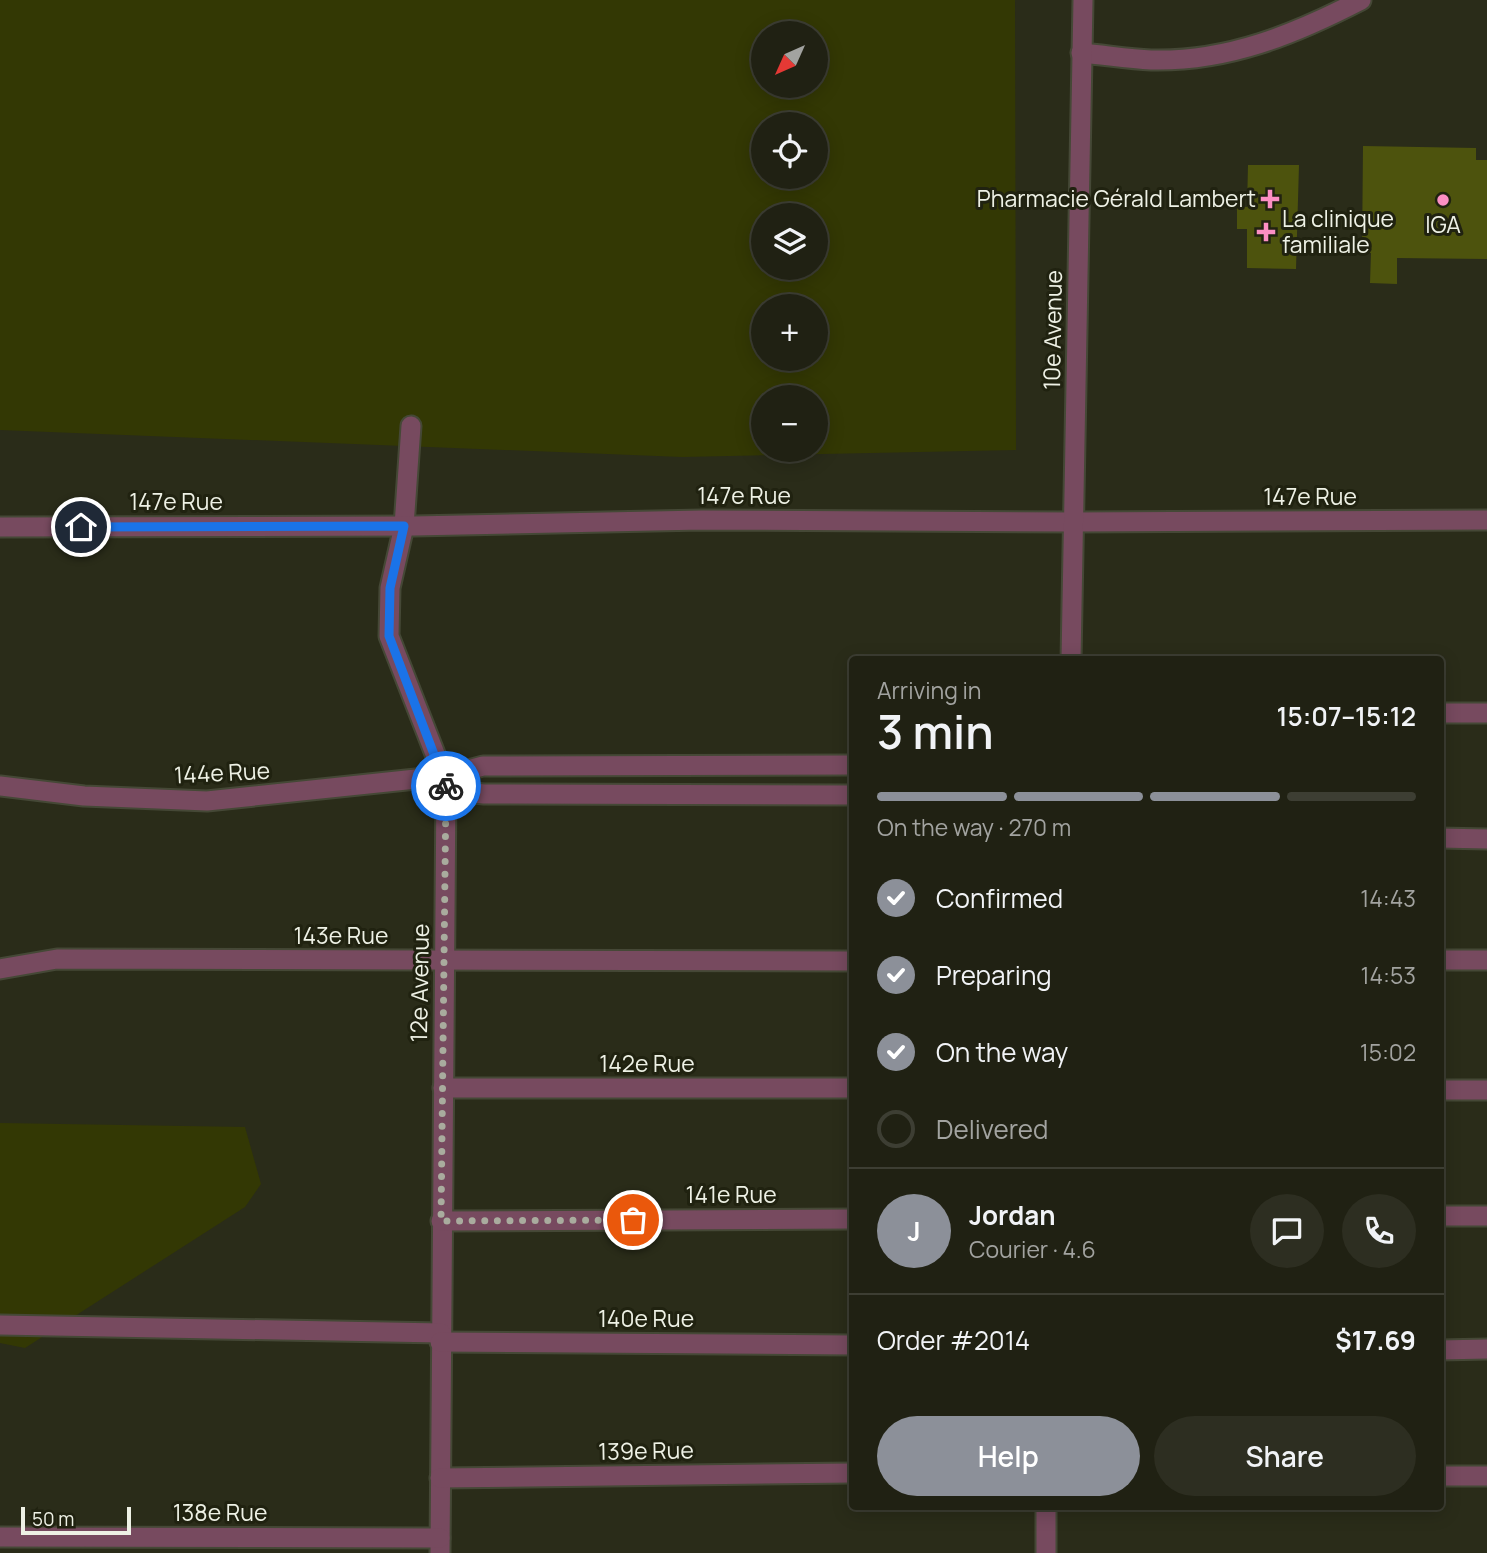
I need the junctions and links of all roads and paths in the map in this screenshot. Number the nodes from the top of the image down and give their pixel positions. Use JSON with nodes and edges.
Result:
{"nodes":[{"id":1,"x":1083,"y":0,"type":"edge"},
{"id":2,"x":1361,"y":0,"type":"edge"},
{"id":3,"x":1082,"y":53,"type":"junction"},
{"id":4,"x":411,"y":426,"type":"dead end"},
{"id":5,"x":1487,"y":520,"type":"edge"},
{"id":6,"x":1074,"y":522,"type":"junction"},
{"id":7,"x":404,"y":526,"type":"junction"},
{"id":8,"x":0,"y":527,"type":"edge"},
{"id":9,"x":1071,"y":656,"type":"edge"},
{"id":10,"x":1444,"y":713,"type":"edge"},
{"id":11,"x":1487,"y":713,"type":"edge"},
{"id":12,"x":849,"y":765,"type":"edge"},
{"id":13,"x":446,"y":782,"type":"junction"},
{"id":14,"x":0,"y":786,"type":"edge"},
{"id":15,"x":849,"y":795,"type":"edge"},
{"id":16,"x":1444,"y":838,"type":"edge"},
{"id":17,"x":1487,"y":839,"type":"edge"},
{"id":18,"x":446,"y":960,"type":"junction"},
{"id":19,"x":1444,"y":960,"type":"edge"},
{"id":20,"x":1487,"y":960,"type":"edge"},
{"id":21,"x":849,"y":961,"type":"edge"},
{"id":22,"x":0,"y":969,"type":"edge"},
{"id":23,"x":443,"y":1088,"type":"junction"},
{"id":24,"x":849,"y":1088,"type":"edge"},
{"id":25,"x":1444,"y":1090,"type":"edge"},
{"id":26,"x":1487,"y":1090,"type":"edge"},
{"id":27,"x":1444,"y":1216,"type":"edge"},
{"id":28,"x":1487,"y":1216,"type":"edge"},
{"id":29,"x":849,"y":1219,"type":"edge"},
{"id":30,"x":441,"y":1221,"type":"junction"},
{"id":31,"x":0,"y":1325,"type":"edge"},
{"id":32,"x":440,"y":1337,"type":"junction"},
{"id":33,"x":849,"y":1345,"type":"edge"},
{"id":34,"x":1487,"y":1349,"type":"edge"},
{"id":35,"x":1444,"y":1350,"type":"edge"},
{"id":36,"x":849,"y":1473,"type":"edge"},
{"id":37,"x":1444,"y":1476,"type":"edge"},
{"id":38,"x":1487,"y":1476,"type":"edge"},
{"id":39,"x":440,"y":1478,"type":"junction"},
{"id":40,"x":1046,"y":1510,"type":"edge"},
{"id":41,"x":0,"y":1537,"type":"edge"},
{"id":42,"x":440,"y":1545,"type":"edge"},
{"id":43,"x":1046,"y":1553,"type":"edge"}],
"edges":[{"from":1,"to":3,"type":"street","name":"10e Avenue"},
{"from":2,"to":3,"type":"street"},
{"from":3,"to":6,"type":"street","name":"10e Avenue"},
{"from":4,"to":7,"type":"street","name":"12e Avenue"},
{"from":5,"to":6,"type":"street","name":"147e Rue"},
{"from":6,"to":7,"type":"street","name":"147e Rue"},
{"from":6,"to":9,"type":"street","name":"10e Avenue"},
{"from":7,"to":8,"type":"street","name":"147e Rue"},
{"from":7,"to":13,"type":"street","name":"12e Avenue"},
{"from":10,"to":11,"type":"street"},
{"from":12,"to":13,"type":"street","name":"144e Rue"},
{"from":13,"to":14,"type":"street","name":"144e Rue"},
{"from":13,"to":15,"type":"street","name":"144e Rue"},
{"from":13,"to":18,"type":"street","name":"12e Avenue"},
{"from":16,"to":17,"type":"street"},
{"from":18,"to":21,"type":"street","name":"143e Rue"},
{"from":18,"to":22,"type":"street","name":"143e Rue"},
{"from":18,"to":23,"type":"street","name":"12e Avenue"},
{"from":19,"to":20,"type":"street"},
{"from":23,"to":24,"type":"street","name":"142e Rue"},
{"from":23,"to":30,"type":"street","name":"12e Avenue"},
{"from":25,"to":26,"type":"street"},
{"from":27,"to":28,"type":"street"},
{"from":29,"to":30,"type":"street","name":"141e Rue"},
{"from":30,"to":32,"type":"street","name":"12e Avenue"},
{"from":31,"to":32,"type":"street","name":"140e Rue"},
{"from":32,"to":33,"type":"street","name":"140e Rue"},
{"from":32,"to":39,"type":"street","name":"12e Avenue"},
{"from":34,"to":35,"type":"street"},
{"from":36,"to":39,"type":"street","name":"139e Rue"},
{"from":37,"to":38,"type":"street"},
{"from":39,"to":42,"type":"street","name":"12e Avenue"},
{"from":40,"to":43,"type":"street"},
{"from":41,"to":42,"type":"street","name":"138e Rue"}]}
